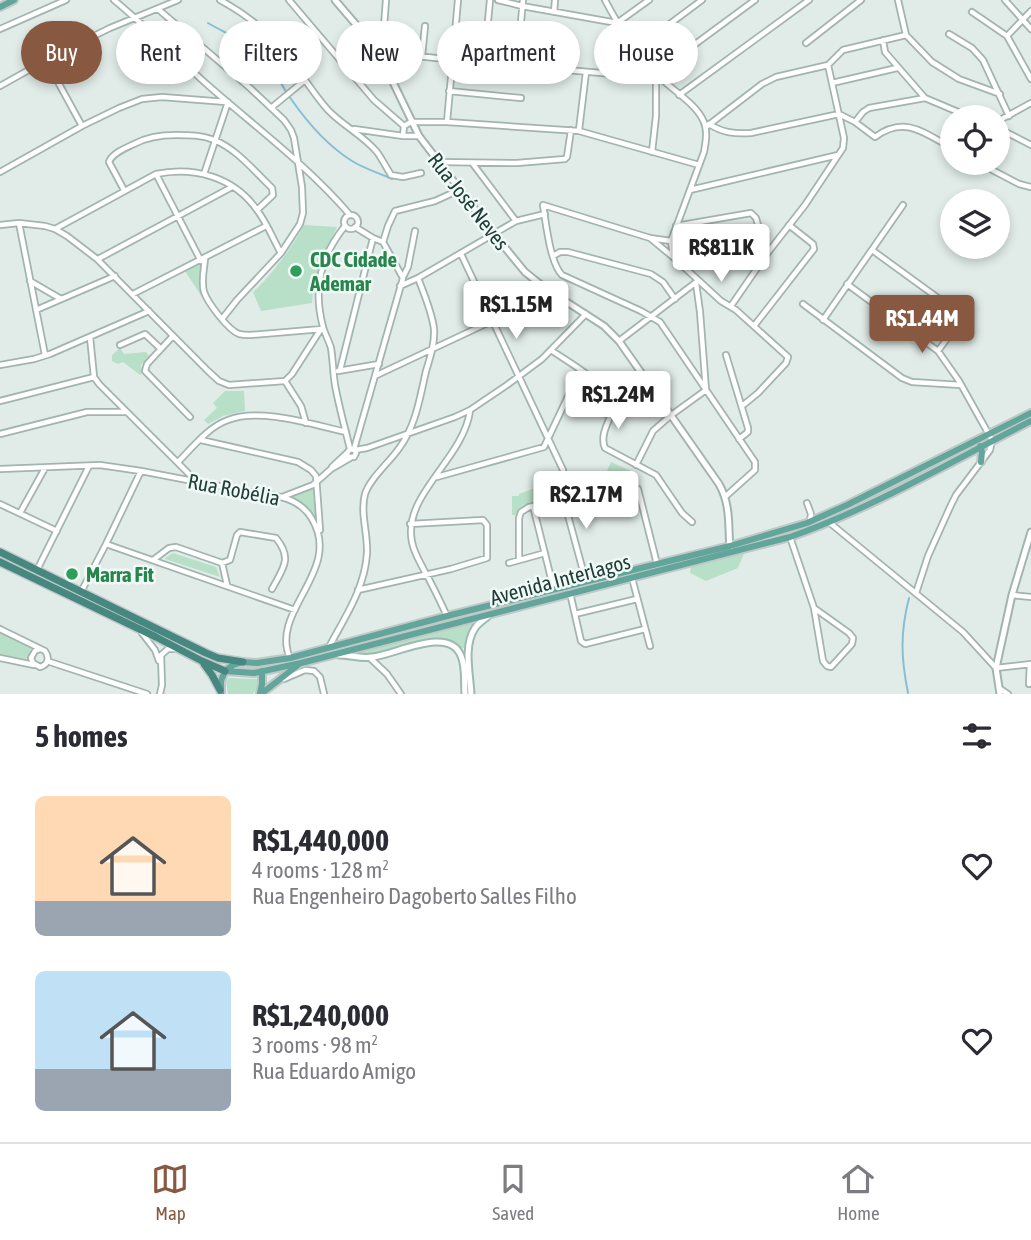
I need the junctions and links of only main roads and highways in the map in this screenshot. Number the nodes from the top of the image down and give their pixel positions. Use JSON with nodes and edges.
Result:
{"nodes":[{"id":1,"x":13,"y":0,"type":"edge"},
{"id":2,"x":0,"y":7,"type":"edge"},
{"id":3,"x":1031,"y":413,"type":"edge"},
{"id":4,"x":1031,"y":421,"type":"edge"},
{"id":5,"x":991,"y":437,"type":"junction"},
{"id":6,"x":977,"y":444,"type":"junction"},
{"id":7,"x":981,"y":462,"type":"road end"},
{"id":8,"x":726,"y":550,"type":"junction"},
{"id":9,"x":0,"y":552,"type":"edge"},
{"id":10,"x":0,"y":562,"type":"edge"},
{"id":11,"x":471,"y":611,"type":"junction"},
{"id":12,"x":476,"y":623,"type":"junction"},
{"id":13,"x":330,"y":652,"type":"junction"},
{"id":14,"x":202,"y":661,"type":"junction"},
{"id":15,"x":243,"y":662,"type":"junction"},
{"id":16,"x":257,"y":663,"type":"junction"},
{"id":17,"x":301,"y":663,"type":"junction"},
{"id":18,"x":225,"y":671,"type":"junction"},
{"id":19,"x":262,"y":671,"type":"junction"},
{"id":20,"x":220,"y":692,"type":"edge"},
{"id":21,"x":260,"y":694,"type":"edge"}],
"edges":[{"from":1,"to":2,"type":"main road"},
{"from":3,"to":5,"type":"main road","name":"Avenida Interlagos"},
{"from":4,"to":5,"type":"main road","name":"Avenida Interlagos"},
{"from":5,"to":6,"type":"main road","name":"Avenida Interlagos"},
{"from":6,"to":7,"type":"main road"},
{"from":6,"to":8,"type":"main road","name":"Avenida Interlagos"},
{"from":6,"to":8,"type":"main road","name":"Avenida Interlagos"},
{"from":8,"to":11,"type":"main road","name":"Avenida Interlagos"},
{"from":8,"to":12,"type":"main road","name":"Avenida Interlagos"},
{"from":9,"to":15,"type":"highway"},
{"from":10,"to":14,"type":"highway","name":"Avenida Interlagos"},
{"from":11,"to":12,"type":"main road"},
{"from":11,"to":13,"type":"main road","name":"Avenida Interlagos"},
{"from":12,"to":13,"type":"main road","name":"Avenida Interlagos"},
{"from":13,"to":16,"type":"main road","name":"Avenida Interlagos"},
{"from":13,"to":17,"type":"main road","name":"Avenida Interlagos"},
{"from":14,"to":18,"type":"highway","name":"Avenida Interlagos"},
{"from":14,"to":20,"type":"highway"},
{"from":15,"to":16,"type":"main road","name":"Avenida Interlagos"},
{"from":15,"to":18,"type":"main road"},
{"from":16,"to":19,"type":"main road"},
{"from":17,"to":19,"type":"main road","name":"Avenida Interlagos"},
{"from":17,"to":21,"type":"main road"},
{"from":18,"to":19,"type":"main road","name":"Avenida Interlagos"},
{"from":18,"to":20,"type":"main road"},
{"from":19,"to":21,"type":"main road"}]}
